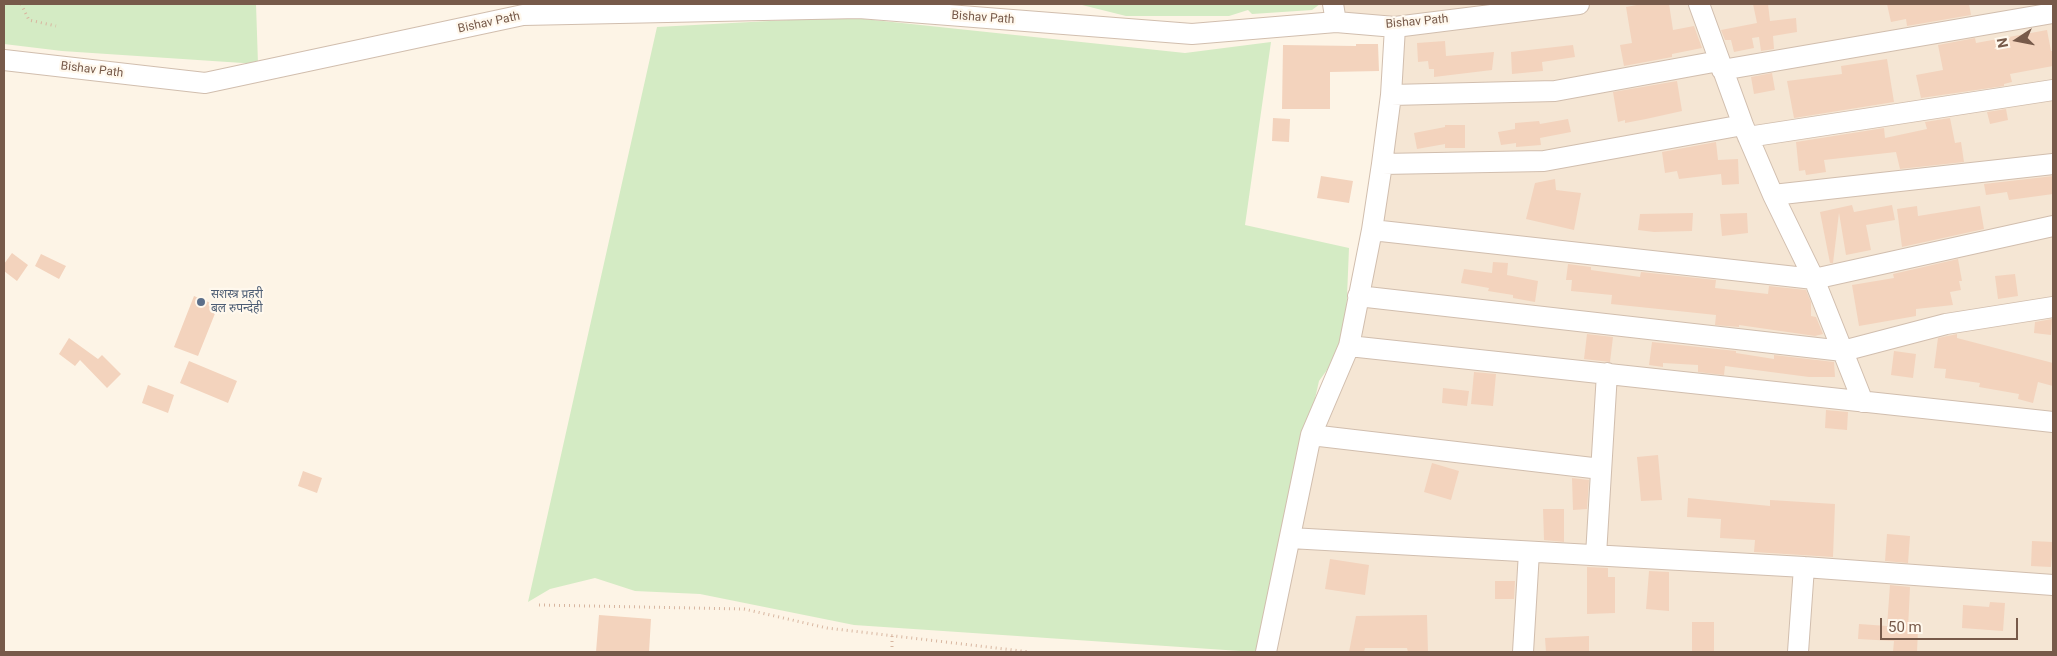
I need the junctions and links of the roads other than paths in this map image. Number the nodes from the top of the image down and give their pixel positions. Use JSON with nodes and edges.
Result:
{"nodes":[{"id":1,"x":548,"y":4,"type":"edge"},
{"id":2,"x":1579,"y":4,"type":"edge"},
{"id":3,"x":1699,"y":4,"type":"edge"},
{"id":4,"x":1335,"y":13,"type":"edge"},
{"id":5,"x":2053,"y":13,"type":"edge"},
{"id":6,"x":523,"y":15,"type":"junction"},
{"id":7,"x":1395,"y":27,"type":"junction"},
{"id":8,"x":4,"y":60,"type":"edge"},
{"id":9,"x":1720,"y":65,"type":"junction"},
{"id":10,"x":2053,"y":90,"type":"edge"},
{"id":11,"x":1391,"y":95,"type":"junction"},
{"id":12,"x":1746,"y":131,"type":"junction"},
{"id":13,"x":1382,"y":164,"type":"junction"},
{"id":14,"x":2053,"y":164,"type":"edge"},
{"id":15,"x":1774,"y":195,"type":"junction"},
{"id":16,"x":2053,"y":226,"type":"edge"},
{"id":17,"x":1372,"y":230,"type":"junction"},
{"id":18,"x":1814,"y":279,"type":"junction"},
{"id":19,"x":1358,"y":296,"type":"junction"},
{"id":20,"x":2053,"y":307,"type":"edge"},
{"id":21,"x":1350,"y":346,"type":"junction"},
{"id":22,"x":1842,"y":352,"type":"junction"},
{"id":23,"x":1607,"y":373,"type":"junction"},
{"id":24,"x":1863,"y":402,"type":"junction"},
{"id":25,"x":2053,"y":422,"type":"edge"},
{"id":26,"x":1311,"y":435,"type":"junction"},
{"id":27,"x":1601,"y":468,"type":"junction"},
{"id":28,"x":1290,"y":538,"type":"junction"},
{"id":29,"x":1528,"y":552,"type":"junction"},
{"id":30,"x":1596,"y":556,"type":"junction"},
{"id":31,"x":1804,"y":567,"type":"junction"},
{"id":32,"x":2053,"y":586,"type":"edge"},
{"id":33,"x":1266,"y":652,"type":"edge"},
{"id":34,"x":1523,"y":652,"type":"edge"},
{"id":35,"x":1798,"y":652,"type":"edge"}],
"edges":[{"from":1,"to":6,"type":"street"},
{"from":2,"to":7,"type":"street","name":"Bishav Path"},
{"from":3,"to":9,"type":"street"},
{"from":4,"to":6,"type":"street","name":"Bishav Path"},
{"from":4,"to":7,"type":"street","name":"Bishav Path"},
{"from":5,"to":9,"type":"street"},
{"from":6,"to":8,"type":"street","name":"Bishav Path"},
{"from":7,"to":11,"type":"street"},
{"from":9,"to":11,"type":"street"},
{"from":9,"to":12,"type":"street"},
{"from":10,"to":12,"type":"street"},
{"from":11,"to":13,"type":"street"},
{"from":12,"to":13,"type":"street"},
{"from":12,"to":15,"type":"street"},
{"from":13,"to":17,"type":"street"},
{"from":14,"to":15,"type":"street"},
{"from":15,"to":18,"type":"street"},
{"from":16,"to":18,"type":"street"},
{"from":17,"to":18,"type":"street"},
{"from":17,"to":19,"type":"street"},
{"from":18,"to":22,"type":"street"},
{"from":19,"to":21,"type":"street"},
{"from":19,"to":22,"type":"street"},
{"from":20,"to":22,"type":"street"},
{"from":21,"to":23,"type":"street"},
{"from":21,"to":26,"type":"street"},
{"from":22,"to":24,"type":"street"},
{"from":23,"to":24,"type":"street"},
{"from":23,"to":27,"type":"street"},
{"from":24,"to":25,"type":"street"},
{"from":26,"to":27,"type":"street"},
{"from":26,"to":28,"type":"street"},
{"from":27,"to":30,"type":"street"},
{"from":28,"to":29,"type":"street"},
{"from":28,"to":33,"type":"street"},
{"from":29,"to":30,"type":"street"},
{"from":29,"to":34,"type":"street"},
{"from":30,"to":31,"type":"street"},
{"from":31,"to":32,"type":"street"},
{"from":31,"to":35,"type":"street"}]}
